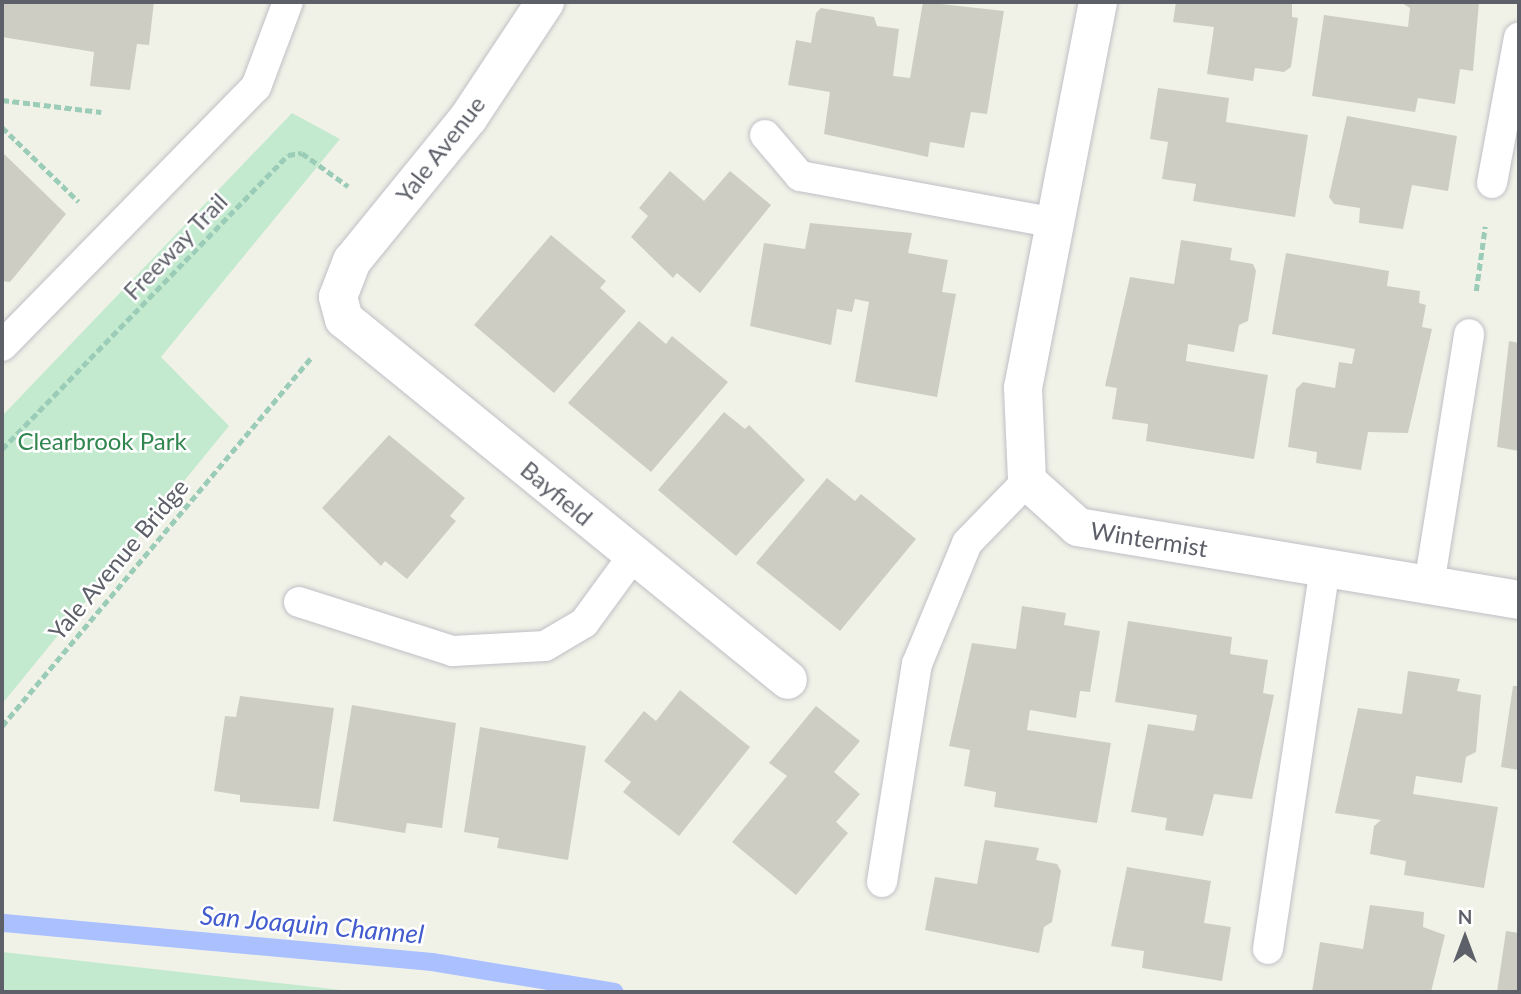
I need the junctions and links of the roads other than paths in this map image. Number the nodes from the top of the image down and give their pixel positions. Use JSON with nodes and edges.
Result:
{"nodes":[{"id":1,"x":288,"y":2,"type":"edge"},
{"id":2,"x":545,"y":2,"type":"edge"},
{"id":3,"x":1098,"y":2,"type":"edge"},
{"id":4,"x":1519,"y":37,"type":"edge"},
{"id":5,"x":765,"y":135,"type":"dead end"},
{"id":6,"x":1492,"y":183,"type":"road end"},
{"id":7,"x":1055,"y":223,"type":"junction"},
{"id":8,"x":341,"y":308,"type":"joint"},
{"id":9,"x":1469,"y":334,"type":"road end"},
{"id":10,"x":2,"y":346,"type":"edge"},
{"id":11,"x":1027,"y":481,"type":"junction"},
{"id":12,"x":633,"y":556,"type":"junction"},
{"id":13,"x":1325,"y":568,"type":"junction"},
{"id":14,"x":1429,"y":585,"type":"junction"},
{"id":15,"x":1519,"y":600,"type":"edge"},
{"id":16,"x":299,"y":602,"type":"dead end"},
{"id":17,"x":788,"y":680,"type":"dead end"},
{"id":18,"x":882,"y":882,"type":"dead end"},
{"id":19,"x":1268,"y":949,"type":"dead end"}],
"edges":[{"from":1,"to":10,"type":"lane"},
{"from":2,"to":8,"type":"street","name":"Yale Avenue"},
{"from":3,"to":7,"type":"street"},
{"from":4,"to":6,"type":"lane"},
{"from":5,"to":7,"type":"lane"},
{"from":7,"to":11,"type":"street"},
{"from":8,"to":12,"type":"street","name":"Bayfield"},
{"from":9,"to":14,"type":"lane"},
{"from":11,"to":13,"type":"street","name":"Wintermist"},
{"from":11,"to":18,"type":"lane"},
{"from":12,"to":16,"type":"lane"},
{"from":12,"to":17,"type":"street","name":"Bayfield"},
{"from":13,"to":14,"type":"street","name":"Wintermist"},
{"from":13,"to":19,"type":"lane"},
{"from":14,"to":15,"type":"street","name":"Wintermist"}]}
